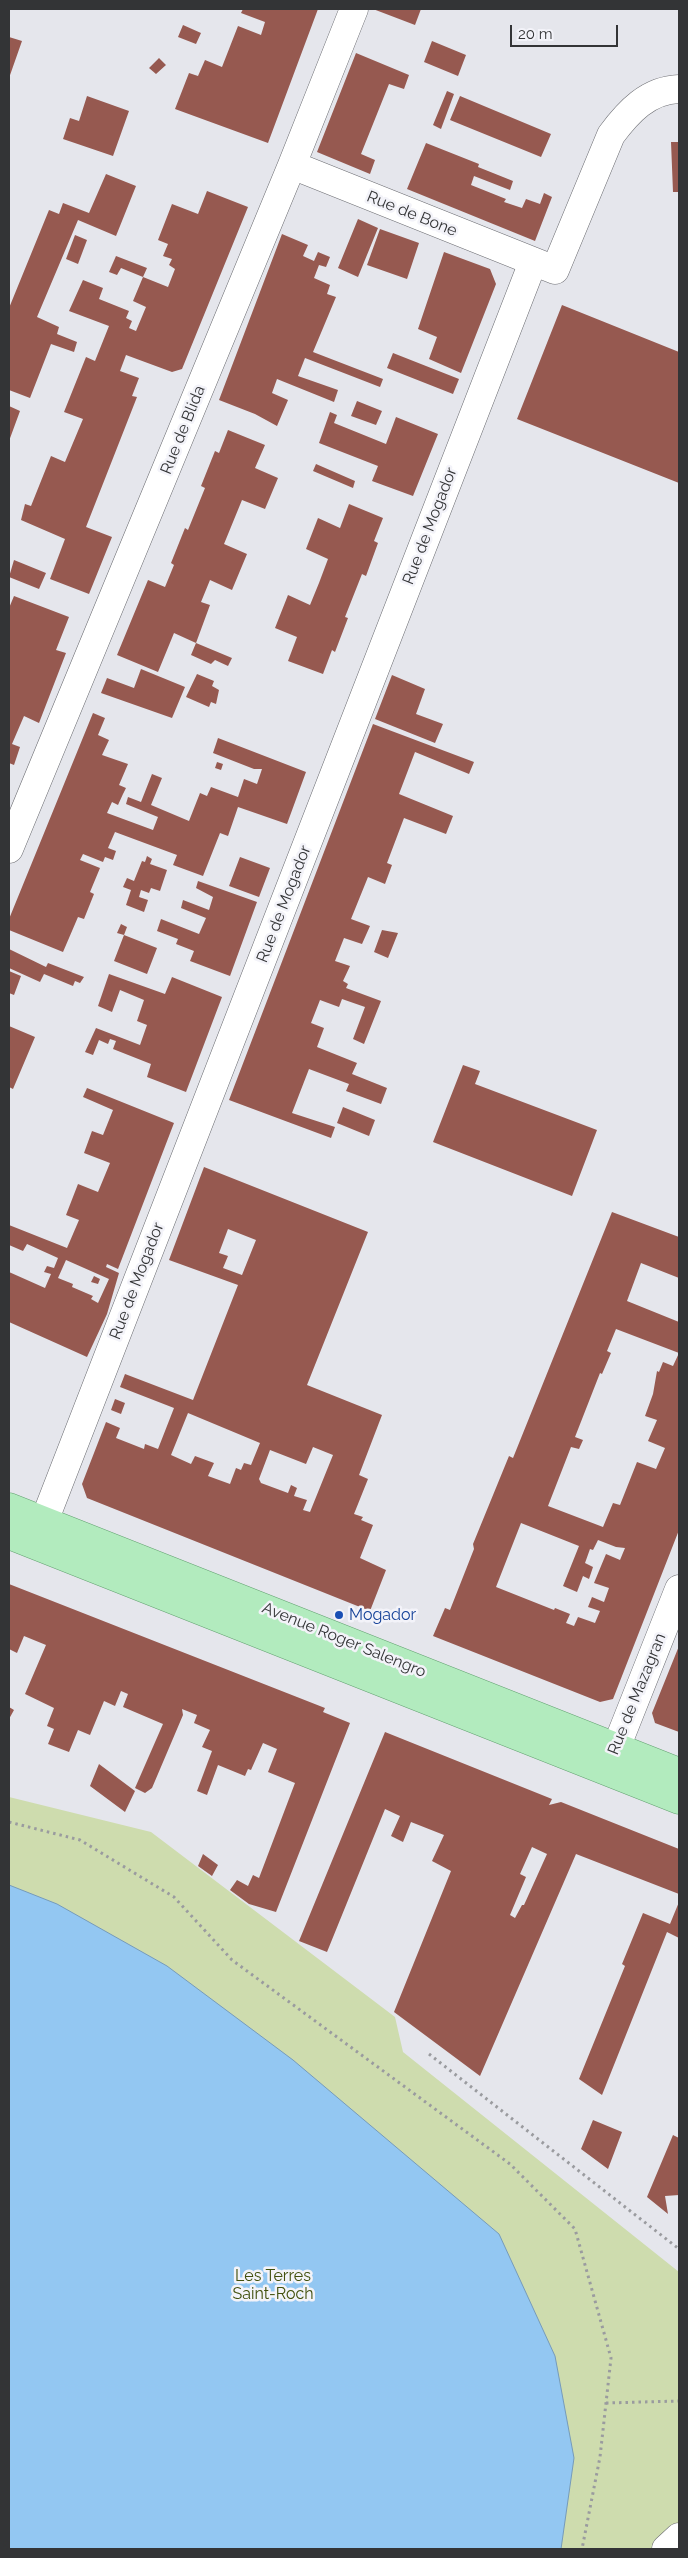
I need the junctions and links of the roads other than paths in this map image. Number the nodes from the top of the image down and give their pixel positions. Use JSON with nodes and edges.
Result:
{"nodes":[{"id":1,"x":354,"y":9,"type":"edge"},
{"id":2,"x":679,"y":89,"type":"edge"},
{"id":3,"x":292,"y":166,"type":"junction"},
{"id":4,"x":533,"y":262,"type":"junction"},
{"id":5,"x":9,"y":849,"type":"edge"},
{"id":6,"x":9,"y":1507,"type":"edge"},
{"id":7,"x":40,"y":1533,"type":"junction"},
{"id":8,"x":9,"y":1535,"type":"edge"},
{"id":9,"x":679,"y":1589,"type":"edge"},
{"id":10,"x":611,"y":1760,"type":"junction"},
{"id":11,"x":679,"y":1772,"type":"edge"},
{"id":12,"x":679,"y":1800,"type":"edge"},
{"id":13,"x":679,"y":2537,"type":"edge"},
{"id":14,"x":666,"y":2549,"type":"edge"}],
"edges":[{"from":1,"to":3,"type":"street","name":"Rue de Blida"},
{"from":2,"to":4,"type":"street","name":"Rue de Bone"},
{"from":3,"to":4,"type":"street","name":"Rue de Bone"},
{"from":3,"to":5,"type":"street","name":"Rue de Blida"},
{"from":4,"to":7,"type":"street","name":"Rue de Mogador"},
{"from":6,"to":7,"type":"main road","name":"Avenue Roger Salengro"},
{"from":7,"to":8,"type":"main road","name":"Avenue Roger Salengro"},
{"from":7,"to":10,"type":"main road","name":"Avenue Roger Salengro"},
{"from":9,"to":10,"type":"street","name":"Rue de Mazagran"},
{"from":10,"to":11,"type":"main road","name":"Avenue Roger Salengro"},
{"from":10,"to":12,"type":"main road","name":"Avenue Roger Salengro"},
{"from":13,"to":14,"type":"street"}]}
